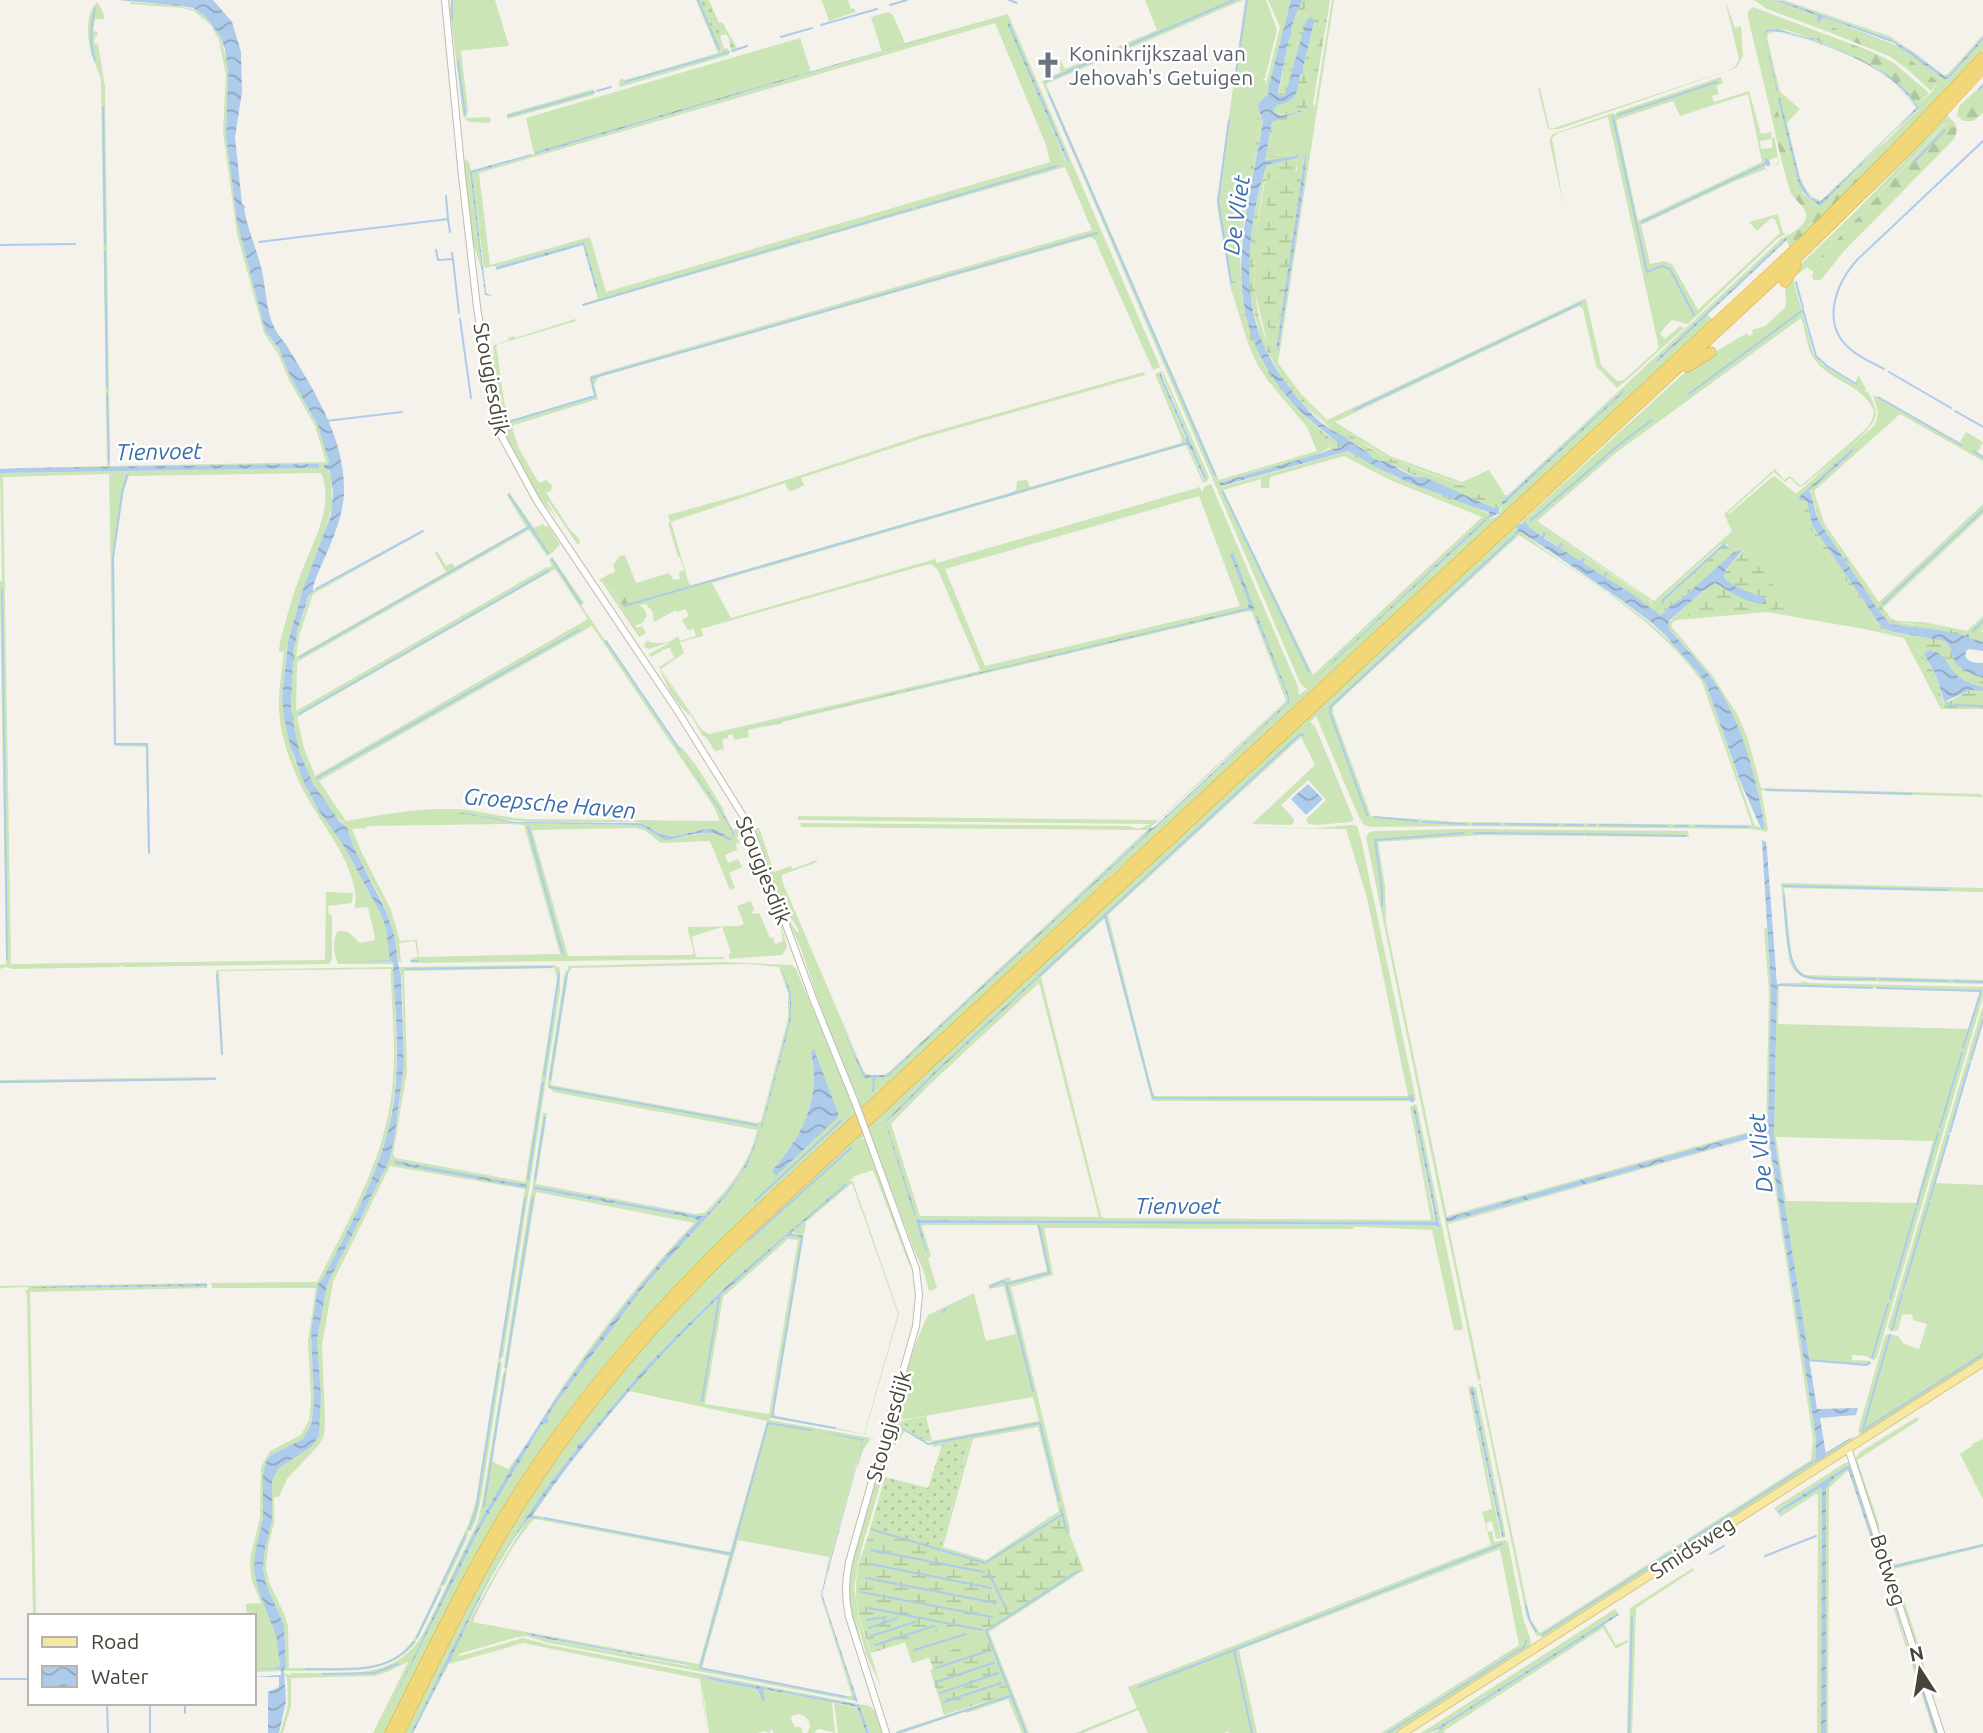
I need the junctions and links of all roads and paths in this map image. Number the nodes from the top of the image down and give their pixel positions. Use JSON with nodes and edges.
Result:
{"nodes":[{"id":1,"x":445,"y":0,"type":"edge"},
{"id":2,"x":1983,"y":57,"type":"edge"},
{"id":3,"x":1983,"y":68,"type":"edge"},
{"id":4,"x":1804,"y":251,"type":"junction"},
{"id":5,"x":1785,"y":282,"type":"dead end"},
{"id":6,"x":1711,"y":352,"type":"dead end"},
{"id":7,"x":1666,"y":380,"type":"junction"},
{"id":8,"x":1983,"y":1362,"type":"edge"},
{"id":9,"x":1848,"y":1448,"type":"junction"},
{"id":10,"x":390,"y":1733,"type":"edge"},
{"id":11,"x":398,"y":1733,"type":"edge"},
{"id":12,"x":886,"y":1733,"type":"edge"},
{"id":13,"x":1402,"y":1733,"type":"edge"},
{"id":14,"x":1941,"y":1733,"type":"edge"}],
"edges":[{"from":1,"to":12,"type":"street","name":"Stougjesdijk","bridge":true},
{"from":2,"to":10,"type":"highway"},
{"from":3,"to":4,"type":"highway"},
{"from":4,"to":5,"type":"highway"},
{"from":4,"to":7,"type":"highway"},
{"from":6,"to":7,"type":"highway"},
{"from":7,"to":11,"type":"highway"},
{"from":8,"to":9,"type":"main road","name":"Smidsweg"},
{"from":9,"to":13,"type":"main road","name":"Smidsweg"},
{"from":9,"to":14,"type":"street","name":"Botweg"}]}
